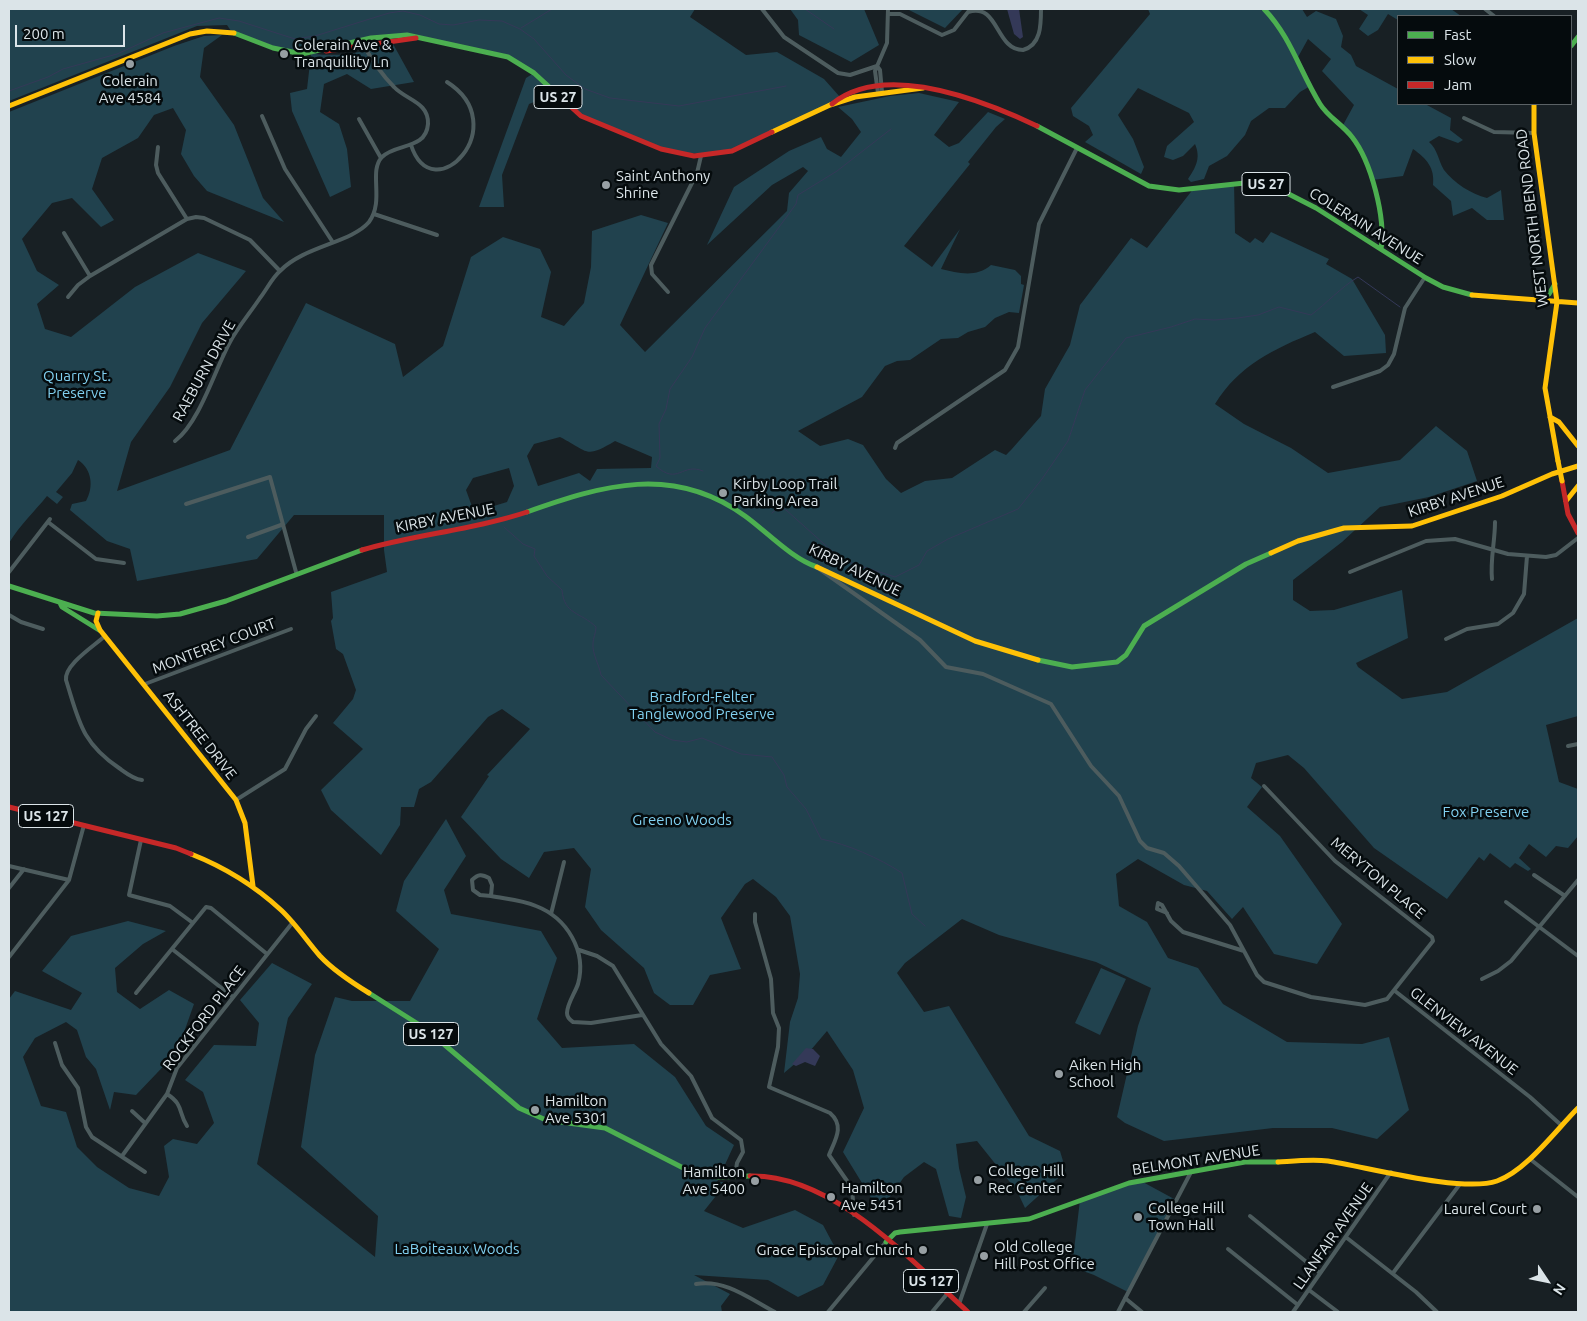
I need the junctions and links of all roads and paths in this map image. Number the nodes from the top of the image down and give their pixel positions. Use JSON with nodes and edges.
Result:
{"nodes":[{"id":1,"x":762,"y":9,"type":"edge"},
{"id":2,"x":888,"y":9,"type":"edge"},
{"id":3,"x":1041,"y":9,"type":"edge"},
{"id":4,"x":1264,"y":9,"type":"edge"},
{"id":5,"x":889,"y":14,"type":"junction"},
{"id":6,"x":418,"y":37,"type":"junction"},
{"id":7,"x":361,"y":41,"type":"junction"},
{"id":8,"x":364,"y":47,"type":"junction"},
{"id":9,"x":324,"y":51,"type":"junction"},
{"id":10,"x":877,"y":66,"type":"junction"},
{"id":11,"x":868,"y":70,"type":"junction"},
{"id":12,"x":876,"y":77,"type":"junction"},
{"id":13,"x":447,"y":82,"type":"dead end"},
{"id":14,"x":880,"y":90,"type":"junction"},
{"id":15,"x":1534,"y":105,"type":"edge"},
{"id":16,"x":9,"y":106,"type":"edge"},
{"id":17,"x":262,"y":116,"type":"dead end"},
{"id":18,"x":1464,"y":118,"type":"dead end"},
{"id":19,"x":359,"y":119,"type":"dead end"},
{"id":20,"x":1534,"y":132,"type":"junction"},
{"id":21,"x":411,"y":145,"type":"junction"},
{"id":22,"x":158,"y":147,"type":"dead end"},
{"id":23,"x":1078,"y":148,"type":"junction"},
{"id":24,"x":700,"y":156,"type":"junction"},
{"id":25,"x":381,"y":158,"type":"junction"},
{"id":26,"x":374,"y":214,"type":"junction"},
{"id":27,"x":188,"y":220,"type":"junction"},
{"id":28,"x":64,"y":233,"type":"dead end"},
{"id":29,"x":437,"y":235,"type":"dead end"},
{"id":30,"x":332,"y":242,"type":"junction"},
{"id":31,"x":1381,"y":249,"type":"junction"},
{"id":32,"x":280,"y":271,"type":"junction"},
{"id":33,"x":90,"y":276,"type":"junction"},
{"id":34,"x":1425,"y":277,"type":"junction"},
{"id":35,"x":1555,"y":284,"type":"junction"},
{"id":36,"x":668,"y":292,"type":"dead end"},
{"id":37,"x":68,"y":297,"type":"dead end"},
{"id":38,"x":1540,"y":300,"type":"junction"},
{"id":39,"x":1557,"y":302,"type":"junction"},
{"id":40,"x":1578,"y":303,"type":"edge"},
{"id":41,"x":1333,"y":387,"type":"dead end"},
{"id":42,"x":1550,"y":417,"type":"junction"},
{"id":43,"x":175,"y":441,"type":"dead end"},
{"id":44,"x":1578,"y":446,"type":"edge"},
{"id":45,"x":895,"y":448,"type":"dead end"},
{"id":46,"x":1578,"y":466,"type":"edge"},
{"id":47,"x":1578,"y":486,"type":"edge"},
{"id":48,"x":1566,"y":502,"type":"junction"},
{"id":49,"x":186,"y":504,"type":"dead end"},
{"id":50,"x":1495,"y":522,"type":"dead end"},
{"id":51,"x":282,"y":525,"type":"junction"},
{"id":52,"x":1578,"y":533,"type":"edge"},
{"id":53,"x":248,"y":537,"type":"dead end"},
{"id":54,"x":1578,"y":538,"type":"edge"},
{"id":55,"x":1493,"y":550,"type":"junction"},
{"id":56,"x":1527,"y":556,"type":"junction"},
{"id":57,"x":124,"y":563,"type":"dead end"},
{"id":58,"x":814,"y":566,"type":"junction"},
{"id":59,"x":9,"y":572,"type":"edge"},
{"id":60,"x":296,"y":572,"type":"junction"},
{"id":61,"x":1350,"y":572,"type":"dead end"},
{"id":62,"x":1492,"y":580,"type":"dead end"},
{"id":63,"x":9,"y":586,"type":"edge"},
{"id":64,"x":60,"y":603,"type":"junction"},
{"id":65,"x":98,"y":613,"type":"junction"},
{"id":66,"x":9,"y":615,"type":"edge"},
{"id":67,"x":43,"y":629,"type":"dead end"},
{"id":68,"x":291,"y":629,"type":"dead end"},
{"id":69,"x":100,"y":630,"type":"junction"},
{"id":70,"x":105,"y":636,"type":"junction"},
{"id":71,"x":1446,"y":639,"type":"dead end"},
{"id":72,"x":145,"y":684,"type":"junction"},
{"id":73,"x":316,"y":716,"type":"dead end"},
{"id":74,"x":1578,"y":744,"type":"edge"},
{"id":75,"x":1568,"y":746,"type":"dead end"},
{"id":76,"x":142,"y":780,"type":"dead end"},
{"id":77,"x":1264,"y":786,"type":"dead end"},
{"id":78,"x":236,"y":800,"type":"junction"},
{"id":79,"x":9,"y":807,"type":"edge"},
{"id":80,"x":84,"y":825,"type":"junction"},
{"id":81,"x":141,"y":840,"type":"junction"},
{"id":82,"x":564,"y":862,"type":"dead end"},
{"id":83,"x":9,"y":866,"type":"edge"},
{"id":84,"x":24,"y":869,"type":"junction"},
{"id":85,"x":249,"y":869,"type":"junction"},
{"id":86,"x":1534,"y":875,"type":"dead end"},
{"id":87,"x":240,"y":878,"type":"junction"},
{"id":88,"x":69,"y":880,"type":"junction"},
{"id":89,"x":1578,"y":880,"type":"edge"},
{"id":90,"x":253,"y":886,"type":"junction"},
{"id":91,"x":9,"y":888,"type":"edge"},
{"id":92,"x":491,"y":896,"type":"junction"},
{"id":93,"x":1566,"y":896,"type":"junction"},
{"id":94,"x":1506,"y":902,"type":"dead end"},
{"id":95,"x":1167,"y":913,"type":"dead end"},
{"id":96,"x":551,"y":914,"type":"junction"},
{"id":97,"x":756,"y":914,"type":"dead end"},
{"id":98,"x":193,"y":922,"type":"junction"},
{"id":99,"x":294,"y":922,"type":"junction"},
{"id":100,"x":1540,"y":927,"type":"junction"},
{"id":101,"x":172,"y":949,"type":"junction"},
{"id":102,"x":579,"y":950,"type":"junction"},
{"id":103,"x":1244,"y":951,"type":"junction"},
{"id":104,"x":267,"y":954,"type":"junction"},
{"id":105,"x":1578,"y":954,"type":"edge"},
{"id":106,"x":9,"y":957,"type":"edge"},
{"id":107,"x":1482,"y":978,"type":"dead end"},
{"id":108,"x":1395,"y":991,"type":"junction"},
{"id":109,"x":136,"y":993,"type":"dead end"},
{"id":110,"x":233,"y":997,"type":"junction"},
{"id":111,"x":642,"y":1015,"type":"junction"},
{"id":112,"x":55,"y":1044,"type":"dead end"},
{"id":113,"x":167,"y":1094,"type":"junction"},
{"id":114,"x":1578,"y":1108,"type":"edge"},
{"id":115,"x":132,"y":1111,"type":"dead end"},
{"id":116,"x":145,"y":1123,"type":"junction"},
{"id":117,"x":1561,"y":1125,"type":"junction"},
{"id":118,"x":187,"y":1126,"type":"dead end"},
{"id":119,"x":122,"y":1156,"type":"junction"},
{"id":120,"x":1530,"y":1159,"type":"junction"},
{"id":121,"x":145,"y":1172,"type":"dead end"},
{"id":122,"x":1191,"y":1172,"type":"junction"},
{"id":123,"x":1391,"y":1172,"type":"junction"},
{"id":124,"x":735,"y":1176,"type":"junction"},
{"id":125,"x":1460,"y":1184,"type":"junction"},
{"id":126,"x":1578,"y":1197,"type":"edge"},
{"id":127,"x":854,"y":1215,"type":"junction"},
{"id":128,"x":1250,"y":1216,"type":"dead end"},
{"id":129,"x":987,"y":1224,"type":"junction"},
{"id":130,"x":1347,"y":1238,"type":"junction"},
{"id":131,"x":886,"y":1242,"type":"junction"},
{"id":132,"x":1228,"y":1249,"type":"dead end"},
{"id":133,"x":1320,"y":1273,"type":"junction"},
{"id":134,"x":1393,"y":1273,"type":"junction"},
{"id":135,"x":696,"y":1284,"type":"dead end"},
{"id":136,"x":1045,"y":1288,"type":"dead end"},
{"id":137,"x":1310,"y":1290,"type":"junction"},
{"id":138,"x":947,"y":1294,"type":"junction"},
{"id":139,"x":1125,"y":1298,"type":"junction"},
{"id":140,"x":959,"y":1304,"type":"junction"},
{"id":141,"x":1298,"y":1305,"type":"junction"},
{"id":142,"x":775,"y":1312,"type":"edge"},
{"id":143,"x":828,"y":1312,"type":"edge"},
{"id":144,"x":932,"y":1312,"type":"edge"},
{"id":145,"x":968,"y":1312,"type":"edge"},
{"id":146,"x":1024,"y":1312,"type":"edge"},
{"id":147,"x":1118,"y":1312,"type":"edge"},
{"id":148,"x":1142,"y":1312,"type":"edge"},
{"id":149,"x":1293,"y":1312,"type":"edge"},
{"id":150,"x":1338,"y":1312,"type":"edge"},
{"id":151,"x":1437,"y":1312,"type":"edge"}],
"edges":[{"from":1,"to":11,"type":"street"},
{"from":2,"to":5,"type":"street"},
{"from":3,"to":5,"type":"street"},
{"from":4,"to":31,"type":"main road"},
{"from":5,"to":10,"type":"street"},
{"from":6,"to":7,"type":"main road","name":"COLERAIN AVENUE","number":"US 27"},
{"from":6,"to":8,"type":"main road","name":"COLERAIN AVENUE","number":"US 27"},
{"from":6,"to":24,"type":"main road","name":"COLERAIN AVENUE","number":"US 27"},
{"from":7,"to":8,"type":"street"},
{"from":7,"to":9,"type":"main road","name":"COLERAIN AVENUE","number":"US 27"},
{"from":8,"to":9,"type":"main road","name":"COLERAIN AVENUE","number":"US 27"},
{"from":8,"to":21,"type":"street"},
{"from":9,"to":16,"type":"main road","name":"COLERAIN AVENUE","number":"US 27"},
{"from":10,"to":11,"type":"street"},
{"from":10,"to":12,"type":"street"},
{"from":10,"to":14,"type":"street"},
{"from":11,"to":12,"type":"street"},
{"from":12,"to":14,"type":"street"},
{"from":13,"to":21,"type":"street"},
{"from":14,"to":23,"type":"main road","name":"COLERAIN AVENUE","number":"US 27"},
{"from":14,"to":24,"type":"main road","name":"COLERAIN AVENUE","number":"US 27"},
{"from":15,"to":20,"type":"main road","name":"WEST NORTH BEND ROAD"},
{"from":17,"to":30,"type":"street"},
{"from":18,"to":20,"type":"street"},
{"from":19,"to":25,"type":"street"},
{"from":20,"to":35,"type":"main road","name":"WEST NORTH BEND ROAD"},
{"from":21,"to":25,"type":"street"},
{"from":22,"to":27,"type":"street"},
{"from":23,"to":31,"type":"main road","name":"COLERAIN AVENUE","number":"US 27"},
{"from":23,"to":45,"type":"street"},
{"from":24,"to":36,"type":"street"},
{"from":25,"to":26,"type":"street"},
{"from":26,"to":29,"type":"street"},
{"from":26,"to":30,"type":"street","name":"RAEBURN DRIVE"},
{"from":27,"to":32,"type":"street"},
{"from":27,"to":33,"type":"street"},
{"from":28,"to":33,"type":"street"},
{"from":30,"to":32,"type":"street","name":"RAEBURN DRIVE"},
{"from":31,"to":34,"type":"main road","name":"COLERAIN AVENUE","number":"US 27"},
{"from":32,"to":43,"type":"street","name":"RAEBURN DRIVE"},
{"from":33,"to":37,"type":"street"},
{"from":34,"to":38,"type":"main road","name":"COLERAIN AVENUE","number":"US 27"},
{"from":34,"to":41,"type":"street"},
{"from":35,"to":38,"type":"main road"},
{"from":35,"to":39,"type":"main road","name":"WEST NORTH BEND ROAD"},
{"from":38,"to":39,"type":"main road","name":"COLERAIN AVENUE","number":"US 27"},
{"from":39,"to":40,"type":"main road","name":"COLERAIN AVENUE","number":"US 27"},
{"from":39,"to":42,"type":"main road","name":"WEST NORTH BEND ROAD"},
{"from":42,"to":44,"type":"main road"},
{"from":42,"to":48,"type":"main road","name":"WEST NORTH BEND ROAD","bridge":true},
{"from":46,"to":58,"type":"main road","name":"KIRBY AVENUE"},
{"from":47,"to":48,"type":"main road"},
{"from":48,"to":52,"type":"main road","name":"WEST NORTH BEND ROAD"},
{"from":49,"to":51,"type":"street"},
{"from":50,"to":55,"type":"street"},
{"from":51,"to":53,"type":"street"},
{"from":51,"to":60,"type":"street"},
{"from":54,"to":56,"type":"street"},
{"from":55,"to":56,"type":"street"},
{"from":55,"to":61,"type":"street"},
{"from":55,"to":62,"type":"street"},
{"from":56,"to":71,"type":"street"},
{"from":57,"to":59,"type":"street"},
{"from":58,"to":60,"type":"main road","name":"KIRBY AVENUE"},
{"from":58,"to":103,"type":"street","name":"GLENVIEW AVENUE"},
{"from":60,"to":65,"type":"main road","name":"KIRBY AVENUE"},
{"from":63,"to":64,"type":"main road","name":"KIRBY AVENUE"},
{"from":64,"to":65,"type":"main road","name":"KIRBY AVENUE"},
{"from":64,"to":69,"type":"main road"},
{"from":65,"to":69,"type":"main road"},
{"from":66,"to":67,"type":"street"},
{"from":68,"to":72,"type":"street","name":"MONTEREY COURT"},
{"from":69,"to":70,"type":"main road","name":"ASHTREE DRIVE"},
{"from":70,"to":72,"type":"main road","name":"ASHTREE DRIVE"},
{"from":70,"to":76,"type":"street"},
{"from":72,"to":78,"type":"main road","name":"ASHTREE DRIVE"},
{"from":73,"to":78,"type":"street"},
{"from":74,"to":75,"type":"street"},
{"from":77,"to":108,"type":"street","name":"MERYTON PLACE"},
{"from":78,"to":85,"type":"main road","name":"ASHTREE DRIVE"},
{"from":79,"to":80,"type":"main road","number":"US 127"},
{"from":80,"to":81,"type":"main road","number":"US 127"},
{"from":80,"to":88,"type":"street"},
{"from":81,"to":87,"type":"main road","number":"US 127"},
{"from":81,"to":98,"type":"street"},
{"from":82,"to":96,"type":"street"},
{"from":83,"to":84,"type":"street"},
{"from":84,"to":88,"type":"street"},
{"from":84,"to":91,"type":"street"},
{"from":85,"to":87,"type":"main road"},
{"from":85,"to":90,"type":"main road","name":"ASHTREE DRIVE"},
{"from":86,"to":93,"type":"street"},
{"from":87,"to":90,"type":"main road","number":"US 127"},
{"from":88,"to":106,"type":"street"},
{"from":89,"to":93,"type":"street"},
{"from":90,"to":99,"type":"main road","number":"US 127"},
{"from":92,"to":92,"type":"street"},
{"from":92,"to":96,"type":"street"},
{"from":93,"to":100,"type":"street"},
{"from":94,"to":100,"type":"street"},
{"from":95,"to":103,"type":"street"},
{"from":96,"to":102,"type":"street"},
{"from":97,"to":127,"type":"street"},
{"from":98,"to":101,"type":"street"},
{"from":98,"to":104,"type":"street"},
{"from":99,"to":104,"type":"street","name":"ROCKFORD PLACE"},
{"from":99,"to":124,"type":"main road","number":"US 127"},
{"from":100,"to":105,"type":"street"},
{"from":100,"to":107,"type":"street"},
{"from":101,"to":109,"type":"street"},
{"from":101,"to":110,"type":"street"},
{"from":102,"to":111,"type":"street"},
{"from":102,"to":111,"type":"street"},
{"from":103,"to":108,"type":"street","name":"GLENVIEW AVENUE"},
{"from":104,"to":110,"type":"street","name":"ROCKFORD PLACE"},
{"from":108,"to":117,"type":"street","name":"GLENVIEW AVENUE"},
{"from":110,"to":113,"type":"street","name":"ROCKFORD PLACE"},
{"from":111,"to":124,"type":"street"},
{"from":112,"to":119,"type":"street"},
{"from":113,"to":116,"type":"street","name":"ROCKFORD PLACE"},
{"from":113,"to":118,"type":"street"},
{"from":114,"to":117,"type":"main road","name":"BELMONT AVENUE"},
{"from":115,"to":116,"type":"street"},
{"from":116,"to":119,"type":"street","name":"ROCKFORD PLACE"},
{"from":117,"to":120,"type":"main road","name":"BELMONT AVENUE"},
{"from":119,"to":121,"type":"street"},
{"from":120,"to":125,"type":"main road","name":"BELMONT AVENUE"},
{"from":120,"to":126,"type":"street"},
{"from":122,"to":123,"type":"main road","name":"BELMONT AVENUE"},
{"from":122,"to":129,"type":"main road","name":"BELMONT AVENUE"},
{"from":122,"to":139,"type":"street"},
{"from":123,"to":125,"type":"main road","name":"BELMONT AVENUE"},
{"from":123,"to":130,"type":"street","name":"LLANFAIR AVENUE"},
{"from":124,"to":127,"type":"main road","number":"US 127"},
{"from":125,"to":134,"type":"street"},
{"from":127,"to":131,"type":"main road","number":"US 127"},
{"from":128,"to":133,"type":"street"},
{"from":129,"to":131,"type":"main road","name":"BELMONT AVENUE"},
{"from":129,"to":140,"type":"street"},
{"from":130,"to":133,"type":"street","name":"LLANFAIR AVENUE"},
{"from":130,"to":134,"type":"street"},
{"from":131,"to":138,"type":"main road","number":"US 127"},
{"from":131,"to":143,"type":"street"},
{"from":132,"to":141,"type":"street"},
{"from":133,"to":137,"type":"street","name":"LLANFAIR AVENUE"},
{"from":134,"to":151,"type":"street"},
{"from":135,"to":142,"type":"street"},
{"from":136,"to":146,"type":"street"},
{"from":137,"to":141,"type":"street","name":"LLANFAIR AVENUE"},
{"from":137,"to":150,"type":"street"},
{"from":138,"to":140,"type":"main road","number":"US 127"},
{"from":138,"to":144,"type":"street"},
{"from":139,"to":147,"type":"street"},
{"from":139,"to":148,"type":"street"},
{"from":140,"to":145,"type":"main road","number":"US 127"},
{"from":141,"to":149,"type":"street","name":"LLANFAIR AVENUE"}]}
